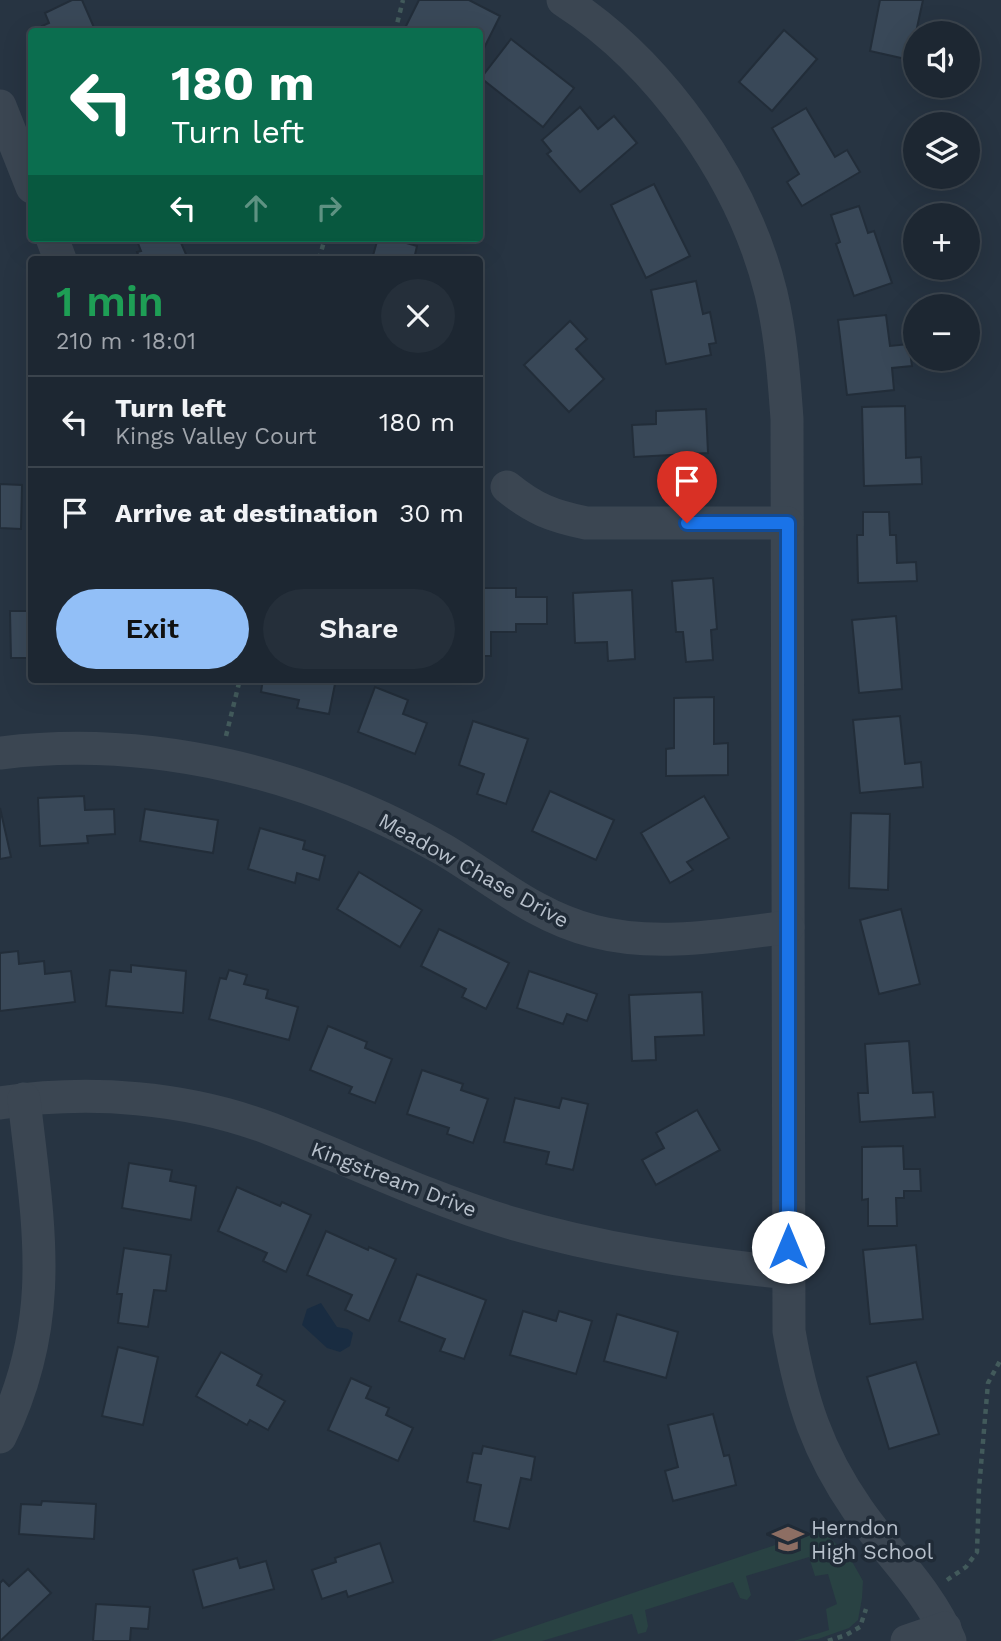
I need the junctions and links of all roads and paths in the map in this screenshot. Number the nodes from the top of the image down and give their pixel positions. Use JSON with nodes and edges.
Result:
{"nodes":[{"id":1,"x":403,"y":0,"type":"edge"},
{"id":2,"x":563,"y":0,"type":"edge"},
{"id":3,"x":396,"y":28,"type":"edge"},
{"id":4,"x":0,"y":106,"type":"edge"},
{"id":5,"x":28,"y":177,"type":"edge"},
{"id":6,"x":507,"y":487,"type":"dead end"},
{"id":7,"x":788,"y":523,"type":"junction"},
{"id":8,"x":239,"y":683,"type":"edge"},
{"id":9,"x":0,"y":753,"type":"edge"},
{"id":10,"x":218,"y":764,"type":"junction"},
{"id":11,"x":788,"y":927,"type":"junction"},
{"id":12,"x":12,"y":1101,"type":"edge"},
{"id":13,"x":788,"y":1273,"type":"junction"},
{"id":14,"x":1001,"y":1359,"type":"edge"},
{"id":15,"x":0,"y":1437,"type":"edge"},
{"id":16,"x":947,"y":1580,"type":"dead end"},
{"id":17,"x":866,"y":1609,"type":"dead end"},
{"id":18,"x":947,"y":1635,"type":"edge"},
{"id":19,"x":828,"y":1641,"type":"edge"},
{"id":20,"x":906,"y":1641,"type":"edge"}],
"edges":[{"from":1,"to":3,"type":"path"},
{"from":2,"to":7,"type":"street"},
{"from":4,"to":5,"type":"street"},
{"from":6,"to":7,"type":"street"},
{"from":7,"to":11,"type":"street"},
{"from":8,"to":10,"type":"path"},
{"from":9,"to":10,"type":"street","name":"Meadow Chase Drive"},
{"from":10,"to":11,"type":"street","name":"Meadow Chase Drive"},
{"from":11,"to":13,"type":"street"},
{"from":12,"to":13,"type":"street","name":"Kingstream Drive"},
{"from":12,"to":15,"type":"street"},
{"from":13,"to":18,"type":"street"},
{"from":14,"to":16,"type":"path"},
{"from":17,"to":19,"type":"path"},
{"from":18,"to":20,"type":"street"}]}
